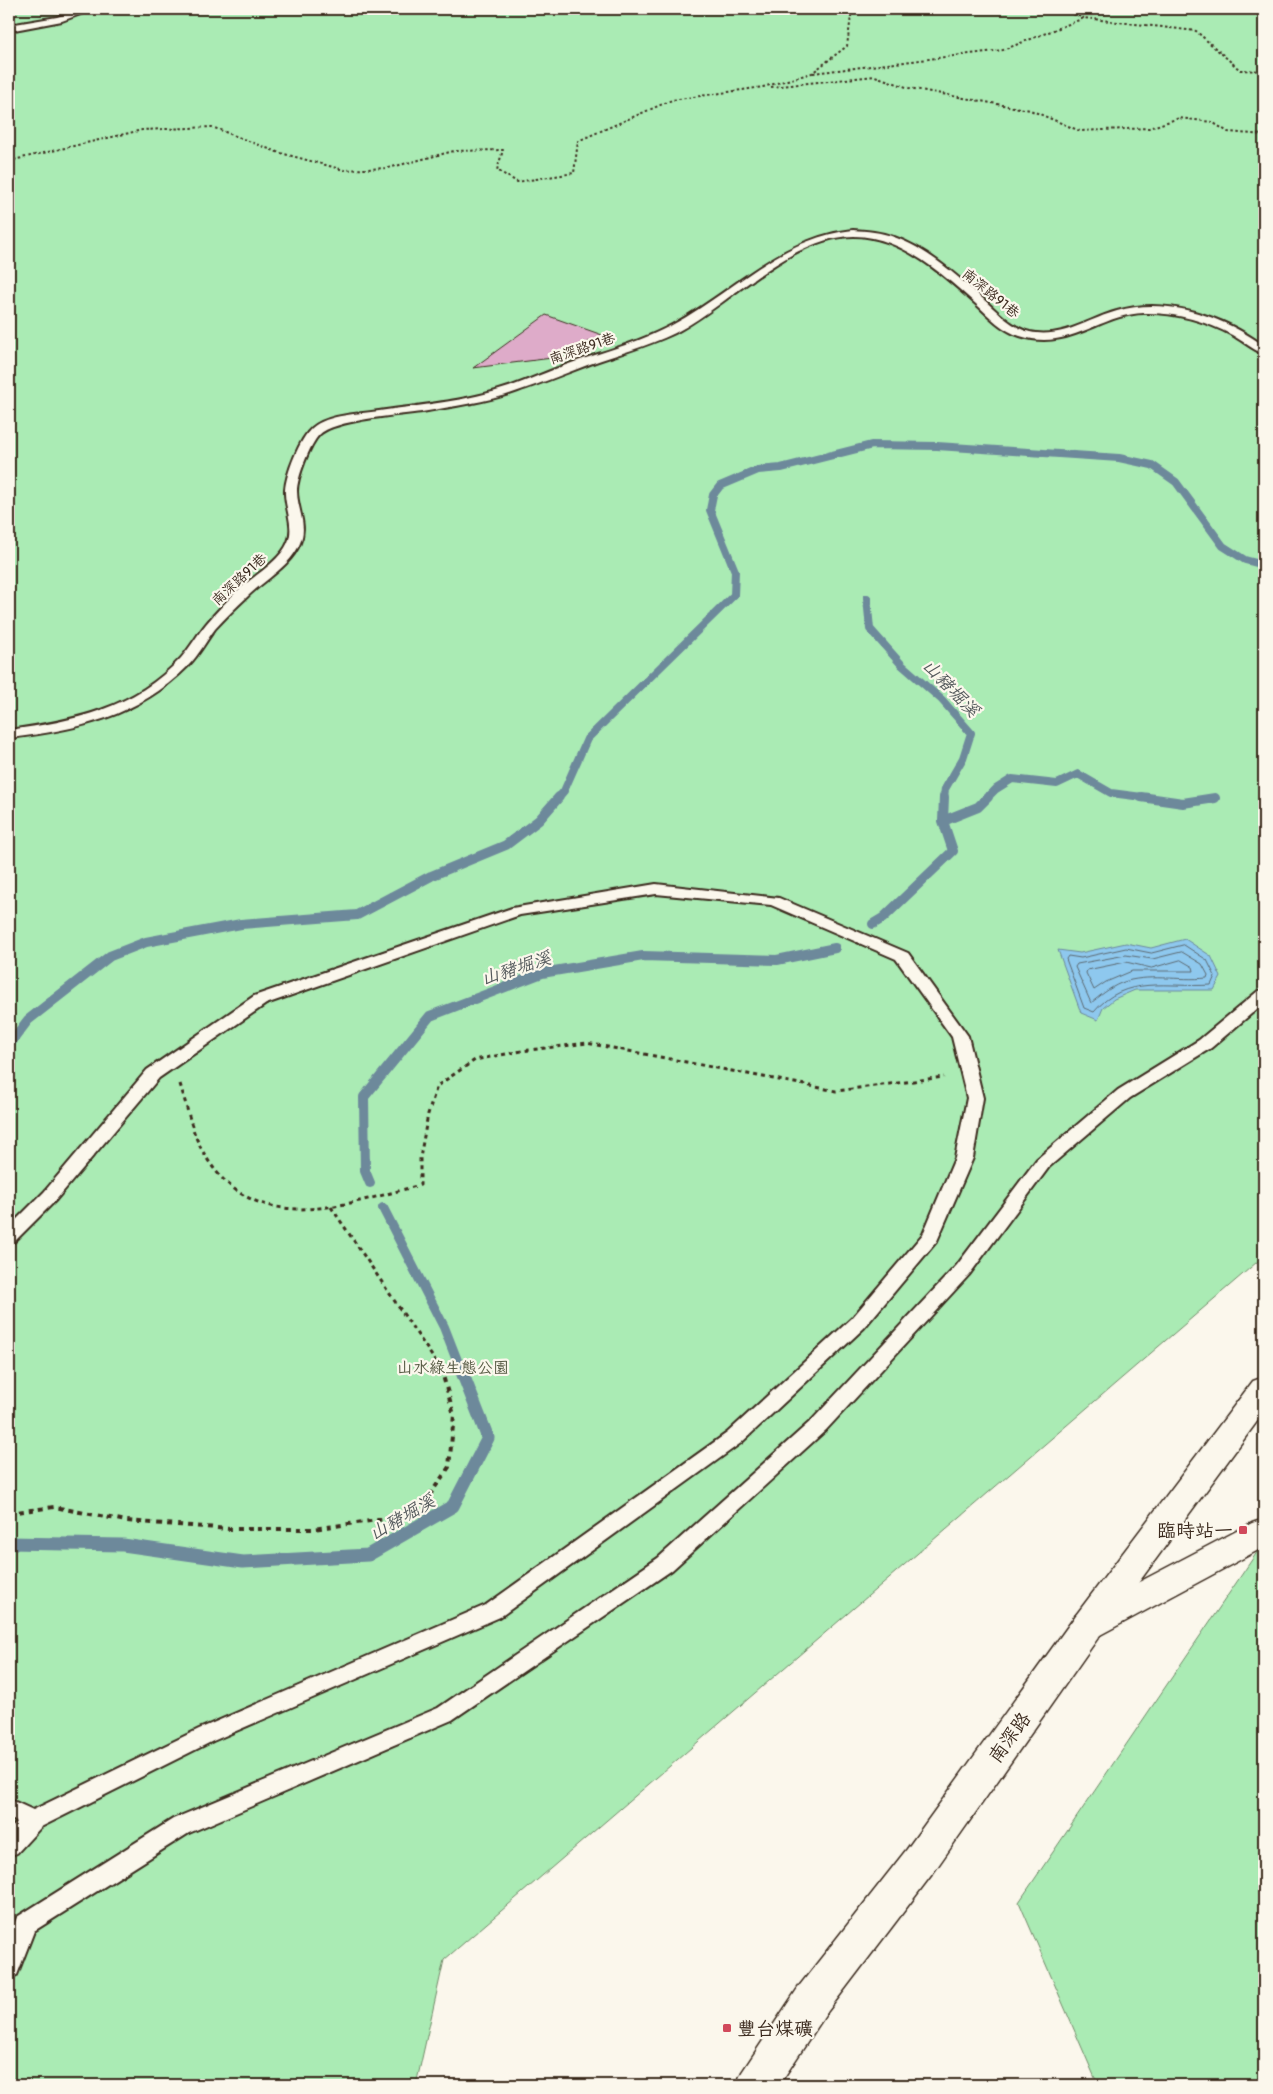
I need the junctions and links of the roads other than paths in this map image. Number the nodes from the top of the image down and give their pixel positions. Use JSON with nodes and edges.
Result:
{"nodes":[{"id":1,"x":90,"y":9,"type":"edge"},
{"id":2,"x":9,"y":28,"type":"edge"},
{"id":3,"x":1264,"y":351,"type":"edge"},
{"id":4,"x":9,"y":734,"type":"edge"},
{"id":5,"x":1264,"y":995,"type":"edge"},
{"id":6,"x":9,"y":1237,"type":"edge"},
{"id":7,"x":1264,"y":1389,"type":"edge"},
{"id":8,"x":1264,"y":1532,"type":"edge"},
{"id":9,"x":1088,"y":1625,"type":"junction"},
{"id":10,"x":9,"y":1808,"type":"edge"},
{"id":11,"x":33,"y":1820,"type":"junction"},
{"id":12,"x":9,"y":1846,"type":"edge"},
{"id":13,"x":9,"y":1968,"type":"edge"},
{"id":14,"x":756,"y":2085,"type":"edge"}],
"edges":[{"from":1,"to":2,"type":"lane"},
{"from":3,"to":4,"type":"lane","name":"南深路91巷"},
{"from":5,"to":13,"type":"lane"},
{"from":6,"to":11,"type":"lane"},
{"from":7,"to":9,"type":"main road","name":"南深路"},
{"from":8,"to":9,"type":"main road"},
{"from":9,"to":14,"type":"main road","name":"南深路"},
{"from":10,"to":11,"type":"lane"},
{"from":11,"to":12,"type":"lane"}]}
